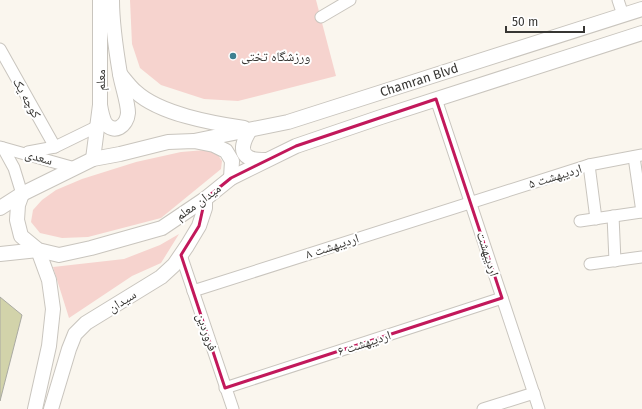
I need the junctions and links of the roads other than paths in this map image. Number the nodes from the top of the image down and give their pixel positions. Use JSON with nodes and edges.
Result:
{"nodes":[{"id":1,"x":100,"y":0,"type":"edge"},
{"id":2,"x":112,"y":0,"type":"edge"},
{"id":3,"x":350,"y":0,"type":"edge"},
{"id":4,"x":618,"y":0,"type":"edge"},
{"id":5,"x":642,"y":9,"type":"edge"},
{"id":6,"x":623,"y":15,"type":"junction"},
{"id":7,"x":321,"y":17,"type":"dead end"},
{"id":8,"x":642,"y":33,"type":"edge"},
{"id":9,"x":0,"y":50,"type":"edge"},
{"id":10,"x":120,"y":74,"type":"junction"},
{"id":11,"x":436,"y":99,"type":"junction"},
{"id":12,"x":100,"y":105,"type":"junction"},
{"id":13,"x":98,"y":126,"type":"junction"},
{"id":14,"x":252,"y":130,"type":"junction"},
{"id":15,"x":194,"y":141,"type":"junction"},
{"id":16,"x":1,"y":147,"type":"edge"},
{"id":17,"x":54,"y":147,"type":"junction"},
{"id":18,"x":25,"y":153,"type":"junction"},
{"id":19,"x":638,"y":156,"type":"edge"},
{"id":20,"x":93,"y":159,"type":"junction"},
{"id":21,"x":266,"y":160,"type":"junction"},
{"id":22,"x":588,"y":165,"type":"junction"},
{"id":23,"x":75,"y":168,"type":"junction"},
{"id":24,"x":231,"y":178,"type":"junction"},
{"id":25,"x":22,"y":194,"type":"junction"},
{"id":26,"x":205,"y":199,"type":"junction"},
{"id":27,"x":470,"y":202,"type":"junction"},
{"id":28,"x":0,"y":208,"type":"edge"},
{"id":29,"x":642,"y":212,"type":"edge"},
{"id":30,"x":614,"y":216,"type":"junction"},
{"id":31,"x":596,"y":219,"type":"junction"},
{"id":32,"x":580,"y":221,"type":"dead end"},
{"id":33,"x":38,"y":250,"type":"junction"},
{"id":34,"x":0,"y":254,"type":"edge"},
{"id":35,"x":181,"y":255,"type":"junction"},
{"id":36,"x":642,"y":257,"type":"edge"},
{"id":37,"x":615,"y":260,"type":"junction"},
{"id":38,"x":590,"y":264,"type":"dead end"},
{"id":39,"x":193,"y":290,"type":"junction"},
{"id":40,"x":502,"y":298,"type":"junction"},
{"id":41,"x":49,"y":346,"type":"junction"},
{"id":42,"x":68,"y":349,"type":"junction"},
{"id":43,"x":225,"y":388,"type":"junction"},
{"id":44,"x":534,"y":393,"type":"junction"},
{"id":45,"x":34,"y":409,"type":"edge"},
{"id":46,"x":51,"y":409,"type":"edge"},
{"id":47,"x":233,"y":409,"type":"edge"},
{"id":48,"x":483,"y":409,"type":"edge"},
{"id":49,"x":539,"y":409,"type":"edge"}],
"edges":[{"from":1,"to":12,"type":"main road","name":"معلم"},
{"from":2,"to":10,"type":"main road","name":"معلم"},
{"from":3,"to":7,"type":"street"},
{"from":4,"to":6,"type":"street"},
{"from":5,"to":6,"type":"main road","name":"Chamran Blvd"},
{"from":6,"to":14,"type":"main road","name":"Chamran Blvd"},
{"from":8,"to":11,"type":"main road","name":"Chamran Blvd"},
{"from":9,"to":17,"type":"street","name":"کوچه یک"},
{"from":10,"to":12,"type":"main road","name":"معلم"},
{"from":10,"to":14,"type":"main road"},
{"from":11,"to":21,"type":"main road","name":"Chamran Blvd"},
{"from":11,"to":27,"type":"street","name":"اردیبهشت"},
{"from":12,"to":13,"type":"main road","name":"معلم"},
{"from":13,"to":17,"type":"street"},
{"from":13,"to":20,"type":"main road","name":"معلم"},
{"from":14,"to":15,"type":"main road","name":"Chamran Blvd"},
{"from":14,"to":21,"type":"main road"},
{"from":15,"to":20,"type":"main road","name":"میدان معلم"},
{"from":15,"to":24,"type":"main road","name":"میدان معلم"},
{"from":16,"to":18,"type":"street","name":"سعدی"},
{"from":16,"to":25,"type":"street","name":"سعدی"},
{"from":17,"to":18,"type":"street"},
{"from":18,"to":23,"type":"street","name":"سعدی"},
{"from":19,"to":22,"type":"street","name":"اردیبهشت ۵"},
{"from":19,"to":29,"type":"street"},
{"from":20,"to":23,"type":"main road","name":"میدان معلم"},
{"from":21,"to":24,"type":"main road","name":"Chamran Blvd"},
{"from":22,"to":27,"type":"street","name":"اردیبهشت ۵"},
{"from":22,"to":31,"type":"street"},
{"from":23,"to":25,"type":"main road","name":"میدان معلم"},
{"from":24,"to":26,"type":"main road","name":"میدان معلم"},
{"from":25,"to":28,"type":"main road"},
{"from":25,"to":33,"type":"main road","name":"میدان معلم"},
{"from":26,"to":33,"type":"main road","name":"میدان معلم"},
{"from":26,"to":35,"type":"main road","name":"سیدان"},
{"from":27,"to":39,"type":"street","name":"اردیبهشت ۸"},
{"from":27,"to":40,"type":"street","name":"اردیبهشت"},
{"from":29,"to":30,"type":"street"},
{"from":30,"to":31,"type":"street"},
{"from":30,"to":37,"type":"street"},
{"from":31,"to":32,"type":"street"},
{"from":33,"to":34,"type":"main road"},
{"from":33,"to":41,"type":"main road"},
{"from":35,"to":39,"type":"street","name":"فروردین"},
{"from":35,"to":42,"type":"main road","name":"سیدان"},
{"from":36,"to":37,"type":"street"},
{"from":37,"to":38,"type":"street"},
{"from":39,"to":43,"type":"street","name":"فروردین"},
{"from":40,"to":43,"type":"street","name":"اردیبهشت ۶"},
{"from":40,"to":44,"type":"street","name":"اردیبهشت"},
{"from":41,"to":42,"type":"main road"},
{"from":41,"to":45,"type":"main road"},
{"from":42,"to":46,"type":"main road","name":"سیدان"},
{"from":43,"to":47,"type":"street","name":"فروردین"},
{"from":44,"to":48,"type":"street"},
{"from":44,"to":49,"type":"street","name":"اردیبهشت"}]}
